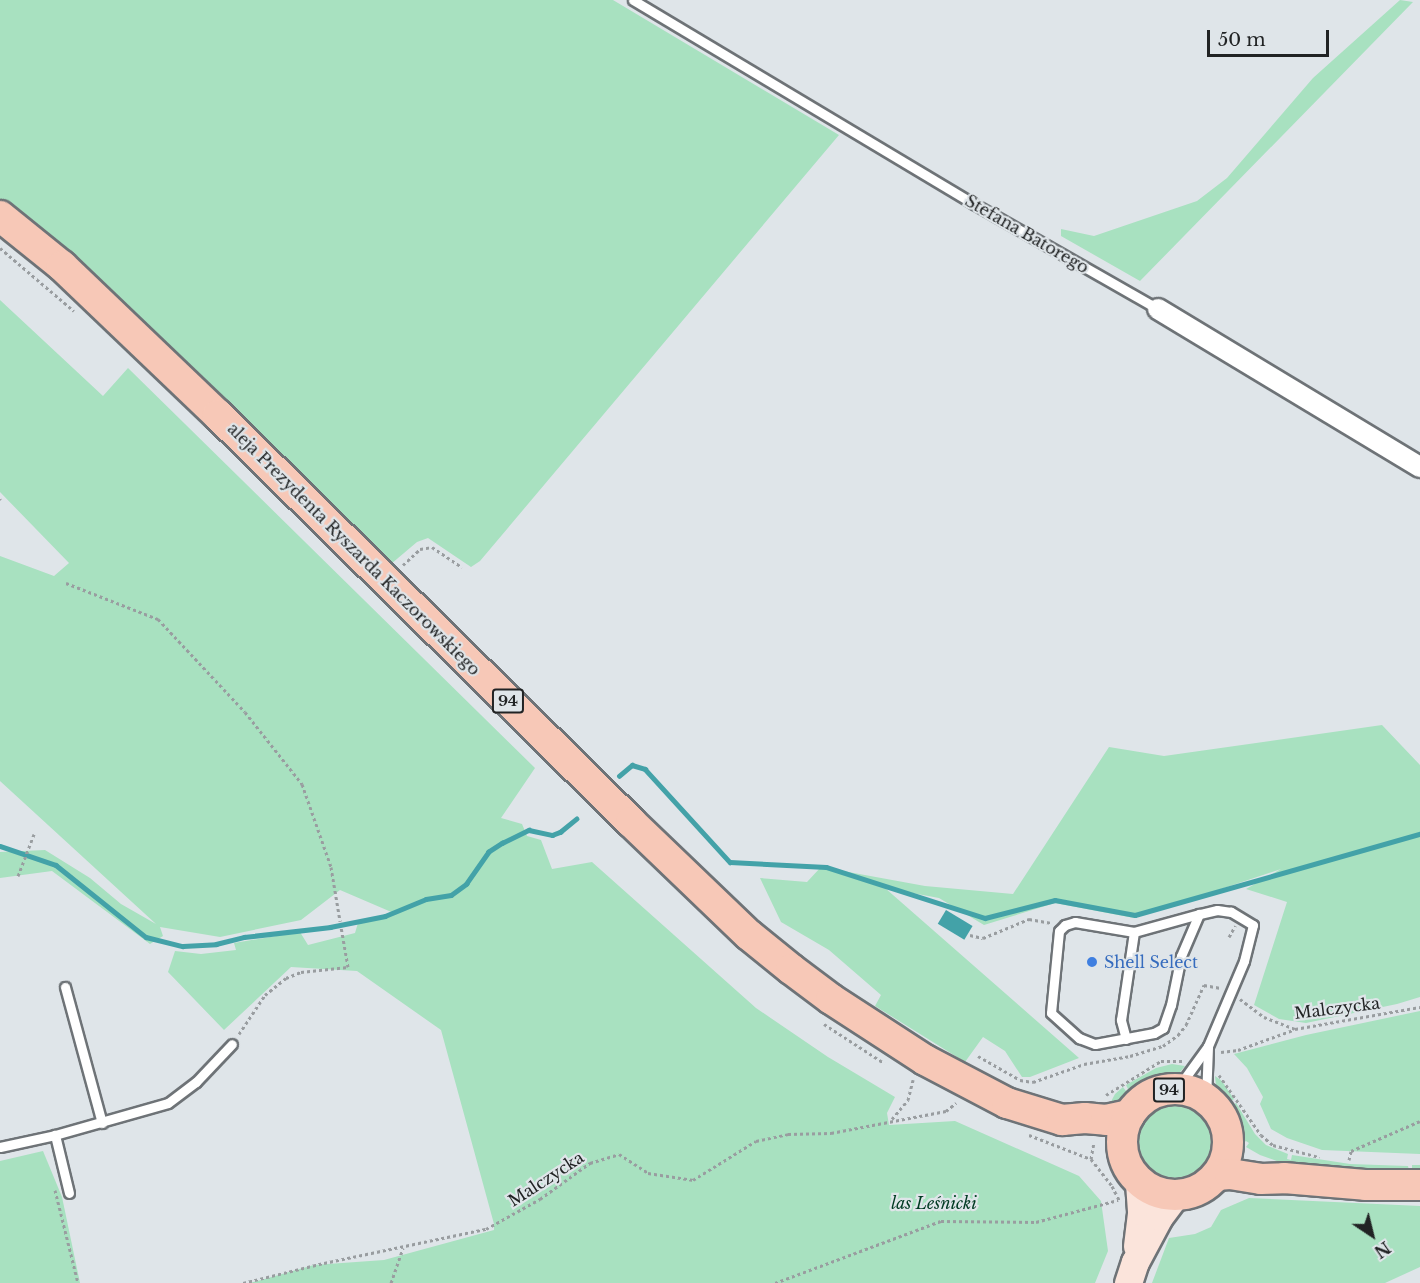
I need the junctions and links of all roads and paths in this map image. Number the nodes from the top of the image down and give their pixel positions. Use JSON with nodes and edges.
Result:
{"nodes":[{"id":1,"x":633,"y":0,"type":"edge"},
{"id":2,"x":0,"y":216,"type":"edge"},
{"id":3,"x":1158,"y":309,"type":"joint"},
{"id":4,"x":1420,"y":467,"type":"edge"},
{"id":5,"x":462,"y":567,"type":"dead end"},
{"id":6,"x":387,"y":581,"type":"junction"},
{"id":7,"x":66,"y":583,"type":"dead end"},
{"id":8,"x":34,"y":834,"type":"dead end"},
{"id":9,"x":18,"y":876,"type":"dead end"},
{"id":10,"x":1199,"y":914,"type":"junction"},
{"id":11,"x":340,"y":921,"type":"dead end"},
{"id":12,"x":1065,"y":925,"type":"junction"},
{"id":13,"x":341,"y":927,"type":"dead end"},
{"id":14,"x":1134,"y":932,"type":"junction"},
{"id":15,"x":970,"y":935,"type":"dead end"},
{"id":16,"x":65,"y":987,"type":"dead end"},
{"id":17,"x":1230,"y":992,"type":"junction"},
{"id":18,"x":1420,"y":1007,"type":"edge"},
{"id":19,"x":1295,"y":1029,"type":"junction"},
{"id":20,"x":1126,"y":1039,"type":"junction"},
{"id":21,"x":232,"y":1044,"type":"joint"},
{"id":22,"x":1208,"y":1046,"type":"junction"},
{"id":23,"x":1221,"y":1052,"type":"dead end"},
{"id":24,"x":1178,"y":1074,"type":"junction"},
{"id":25,"x":913,"y":1080,"type":"dead end"},
{"id":26,"x":1212,"y":1086,"type":"junction"},
{"id":27,"x":1105,"y":1096,"type":"dead end"},
{"id":28,"x":956,"y":1103,"type":"dead end"},
{"id":29,"x":1130,"y":1115,"type":"junction"},
{"id":30,"x":891,"y":1120,"type":"junction"},
{"id":31,"x":1062,"y":1120,"type":"junction"},
{"id":32,"x":1420,"y":1121,"type":"edge"},
{"id":33,"x":102,"y":1123,"type":"junction"},
{"id":34,"x":55,"y":1135,"type":"junction"},
{"id":35,"x":1228,"y":1139,"type":"junction"},
{"id":36,"x":0,"y":1147,"type":"edge"},
{"id":37,"x":1123,"y":1152,"type":"junction"},
{"id":38,"x":1327,"y":1158,"type":"dead end"},
{"id":39,"x":1338,"y":1159,"type":"dead end"},
{"id":40,"x":1216,"y":1176,"type":"junction"},
{"id":41,"x":1284,"y":1178,"type":"junction"},
{"id":42,"x":1420,"y":1185,"type":"edge"},
{"id":43,"x":68,"y":1188,"type":"joint"},
{"id":44,"x":1129,"y":1191,"type":"junction"},
{"id":45,"x":1175,"y":1196,"type":"junction"},
{"id":46,"x":403,"y":1247,"type":"junction"},
{"id":47,"x":1131,"y":1272,"type":"edge"},
{"id":48,"x":78,"y":1283,"type":"edge"},
{"id":49,"x":243,"y":1283,"type":"edge"},
{"id":50,"x":392,"y":1283,"type":"edge"},
{"id":51,"x":775,"y":1283,"type":"edge"}],
"edges":[{"from":1,"to":3,"type":"lane","name":"Stefana Batorego"},
{"from":2,"to":6,"type":"main road","name":"aleja Prezydenta Ryszarda Kaczorowskiego","number":"94"},
{"from":3,"to":4,"type":"street","name":"Stefana Batorego"},
{"from":5,"to":6,"type":"path"},
{"from":6,"to":31,"type":"main road","name":"aleja Prezydenta Ryszarda Kaczorowskiego","number":"94"},
{"from":7,"to":11,"type":"path"},
{"from":8,"to":9,"type":"path"},
{"from":10,"to":14,"type":"lane"},
{"from":10,"to":17,"type":"lane"},
{"from":10,"to":20,"type":"lane"},
{"from":12,"to":14,"type":"lane"},
{"from":12,"to":15,"type":"path"},
{"from":12,"to":20,"type":"lane"},
{"from":13,"to":21,"type":"path"},
{"from":14,"to":20,"type":"lane"},
{"from":16,"to":33,"type":"lane"},
{"from":17,"to":19,"type":"path","name":"Malczycka"},
{"from":17,"to":22,"type":"lane"},
{"from":18,"to":19,"type":"path","name":"Malczycka"},
{"from":19,"to":23,"type":"path"},
{"from":21,"to":33,"type":"lane"},
{"from":22,"to":24,"type":"lane"},
{"from":22,"to":26,"type":"lane"},
{"from":24,"to":26,"type":"main road","number":"94"},
{"from":24,"to":27,"type":"path"},
{"from":24,"to":29,"type":"main road","number":"94"},
{"from":25,"to":30,"type":"path"},
{"from":26,"to":35,"type":"main road","number":"94"},
{"from":26,"to":38,"type":"path"},
{"from":28,"to":30,"type":"path","name":"Malczycka"},
{"from":29,"to":31,"type":"main road","name":"aleja Prezydenta Ryszarda Kaczorowskiego","number":"94"},
{"from":29,"to":37,"type":"main road"},
{"from":30,"to":46,"type":"path","name":"Malczycka"},
{"from":31,"to":37,"type":"main road","name":"aleja Prezydenta Ryszarda Kaczorowskiego","number":"94"},
{"from":32,"to":39,"type":"path"},
{"from":33,"to":34,"type":"lane"},
{"from":34,"to":36,"type":"lane"},
{"from":34,"to":43,"type":"lane"},
{"from":35,"to":40,"type":"main road"},
{"from":35,"to":41,"type":"main road"},
{"from":37,"to":44,"type":"main road"},
{"from":40,"to":41,"type":"main road"},
{"from":40,"to":45,"type":"main road"},
{"from":41,"to":42,"type":"main road"},
{"from":43,"to":48,"type":"path"},
{"from":44,"to":45,"type":"main road"},
{"from":44,"to":47,"type":"main road"},
{"from":44,"to":51,"type":"path"},
{"from":45,"to":47,"type":"main road"},
{"from":46,"to":49,"type":"path","name":"Malczycka"},
{"from":46,"to":50,"type":"path"}]}
